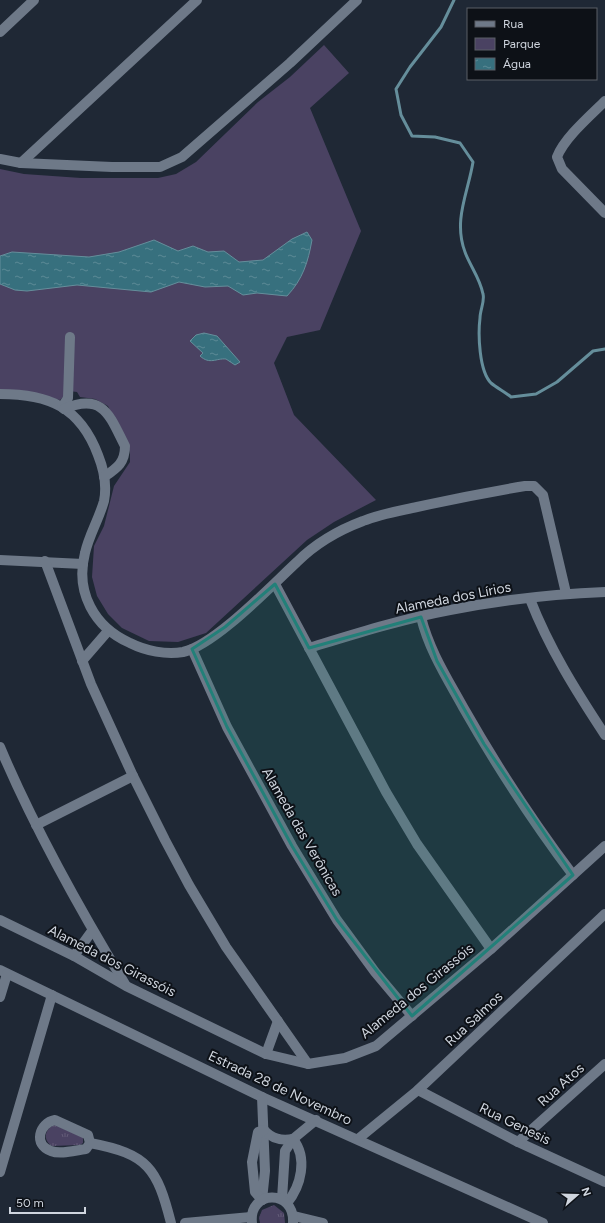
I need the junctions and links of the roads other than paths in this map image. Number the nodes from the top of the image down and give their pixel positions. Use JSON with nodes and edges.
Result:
{"nodes":[{"id":1,"x":34,"y":0,"type":"edge"},
{"id":2,"x":197,"y":0,"type":"edge"},
{"id":3,"x":356,"y":0,"type":"edge"},
{"id":4,"x":0,"y":32,"type":"edge"},
{"id":5,"x":605,"y":101,"type":"edge"},
{"id":6,"x":0,"y":159,"type":"edge"},
{"id":7,"x":21,"y":163,"type":"junction"},
{"id":8,"x":605,"y":213,"type":"edge"},
{"id":9,"x":70,"y":337,"type":"dead end"},
{"id":10,"x":0,"y":394,"type":"edge"},
{"id":11,"x":63,"y":408,"type":"junction"},
{"id":12,"x":104,"y":477,"type":"junction"},
{"id":13,"x":0,"y":560,"type":"edge"},
{"id":14,"x":45,"y":561,"type":"junction"},
{"id":15,"x":83,"y":564,"type":"junction"},
{"id":16,"x":276,"y":584,"type":"junction"},
{"id":17,"x":605,"y":592,"type":"edge"},
{"id":18,"x":566,"y":594,"type":"junction"},
{"id":19,"x":530,"y":599,"type":"junction"},
{"id":20,"x":421,"y":617,"type":"junction"},
{"id":21,"x":108,"y":631,"type":"junction"},
{"id":22,"x":308,"y":648,"type":"junction"},
{"id":23,"x":192,"y":649,"type":"junction"},
{"id":24,"x":82,"y":661,"type":"junction"},
{"id":25,"x":605,"y":735,"type":"edge"},
{"id":26,"x":0,"y":748,"type":"edge"},
{"id":27,"x":133,"y":776,"type":"junction"},
{"id":28,"x":36,"y":825,"type":"junction"},
{"id":29,"x":605,"y":846,"type":"edge"},
{"id":30,"x":573,"y":875,"type":"junction"},
{"id":31,"x":605,"y":914,"type":"edge"},
{"id":32,"x":0,"y":920,"type":"edge"},
{"id":33,"x":92,"y":930,"type":"junction"},
{"id":34,"x":491,"y":949,"type":"junction"},
{"id":35,"x":74,"y":956,"type":"junction"},
{"id":36,"x":4,"y":972,"type":"edge"},
{"id":37,"x":126,"y":986,"type":"junction"},
{"id":38,"x":52,"y":995,"type":"junction"},
{"id":39,"x":0,"y":997,"type":"edge"},
{"id":40,"x":412,"y":1016,"type":"junction"},
{"id":41,"x":278,"y":1021,"type":"junction"},
{"id":42,"x":266,"y":1054,"type":"junction"},
{"id":43,"x":308,"y":1064,"type":"junction"},
{"id":44,"x":605,"y":1064,"type":"edge"},
{"id":45,"x":418,"y":1090,"type":"junction"},
{"id":46,"x":262,"y":1097,"type":"junction"},
{"id":47,"x":316,"y":1120,"type":"junction"},
{"id":48,"x":264,"y":1130,"type":"junction"},
{"id":49,"x":293,"y":1139,"type":"junction"},
{"id":50,"x":358,"y":1140,"type":"junction"},
{"id":51,"x":90,"y":1142,"type":"junction"},
{"id":52,"x":518,"y":1142,"type":"junction"},
{"id":53,"x":0,"y":1172,"type":"edge"},
{"id":54,"x":603,"y":1182,"type":"edge"},
{"id":55,"x":262,"y":1200,"type":"junction"},
{"id":56,"x":285,"y":1201,"type":"junction"},
{"id":57,"x":251,"y":1220,"type":"edge"},
{"id":58,"x":294,"y":1220,"type":"edge"},
{"id":59,"x":171,"y":1223,"type":"edge"},
{"id":60,"x":185,"y":1223,"type":"edge"},
{"id":61,"x":323,"y":1223,"type":"edge"},
{"id":62,"x":542,"y":1223,"type":"edge"}],
"edges":[{"from":1,"to":4,"type":"street"},
{"from":2,"to":7,"type":"street"},
{"from":3,"to":7,"type":"street"},
{"from":5,"to":8,"type":"street"},
{"from":6,"to":7,"type":"street"},
{"from":9,"to":11,"type":"street"},
{"from":10,"to":11,"type":"street"},
{"from":11,"to":12,"type":"street"},
{"from":11,"to":12,"type":"street"},
{"from":12,"to":15,"type":"street"},
{"from":13,"to":14,"type":"street"},
{"from":14,"to":15,"type":"street"},
{"from":14,"to":24,"type":"street"},
{"from":15,"to":21,"type":"street"},
{"from":16,"to":18,"type":"street"},
{"from":16,"to":22,"type":"street"},
{"from":16,"to":23,"type":"street"},
{"from":17,"to":18,"type":"street","name":"Alameda dos Lírios"},
{"from":18,"to":19,"type":"street","name":"Alameda dos Lírios"},
{"from":19,"to":20,"type":"street","name":"Alameda dos Lírios"},
{"from":19,"to":25,"type":"street"},
{"from":20,"to":22,"type":"street","name":"Alameda dos Lírios"},
{"from":20,"to":30,"type":"street"},
{"from":21,"to":23,"type":"street"},
{"from":21,"to":24,"type":"street"},
{"from":22,"to":34,"type":"street"},
{"from":23,"to":40,"type":"street","name":"Alameda das Verônicas"},
{"from":24,"to":27,"type":"street"},
{"from":26,"to":28,"type":"street"},
{"from":27,"to":28,"type":"street"},
{"from":27,"to":41,"type":"street"},
{"from":28,"to":33,"type":"street"},
{"from":29,"to":30,"type":"street","name":"Alameda dos Girassóis"},
{"from":30,"to":34,"type":"street","name":"Alameda dos Girassóis"},
{"from":31,"to":45,"type":"street","name":"Rua Salmos"},
{"from":32,"to":35,"type":"street","name":"Alameda dos Girassóis"},
{"from":33,"to":35,"type":"street"},
{"from":33,"to":37,"type":"street"},
{"from":34,"to":40,"type":"street","name":"Alameda dos Girassóis"},
{"from":35,"to":37,"type":"street","name":"Alameda dos Girassóis"},
{"from":36,"to":38,"type":"street","name":"Estrada 28 de Novembro"},
{"from":36,"to":39,"type":"street"},
{"from":37,"to":42,"type":"street","name":"Alameda dos Girassóis"},
{"from":38,"to":46,"type":"street","name":"Estrada 28 de Novembro"},
{"from":38,"to":53,"type":"street"},
{"from":40,"to":43,"type":"street","name":"Alameda dos Girassóis"},
{"from":41,"to":42,"type":"street"},
{"from":41,"to":43,"type":"street"},
{"from":42,"to":43,"type":"street","name":"Alameda dos Girassóis"},
{"from":44,"to":52,"type":"street","name":"Rua Atos"},
{"from":45,"to":50,"type":"street","name":"Rua Salmos"},
{"from":45,"to":52,"type":"street","name":"Rua Genesis"},
{"from":46,"to":47,"type":"street","name":"Estrada 28 de Novembro"},
{"from":46,"to":48,"type":"street"},
{"from":47,"to":49,"type":"street"},
{"from":47,"to":50,"type":"street","name":"Estrada 28 de Novembro"},
{"from":48,"to":49,"type":"street"},
{"from":48,"to":55,"type":"street"},
{"from":49,"to":56,"type":"street"},
{"from":49,"to":56,"type":"street"},
{"from":50,"to":62,"type":"street","name":"Estrada 28 de Novembro"},
{"from":51,"to":51,"type":"street"},
{"from":51,"to":59,"type":"street"},
{"from":52,"to":54,"type":"street","name":"Rua Genesis"},
{"from":55,"to":56,"type":"street"},
{"from":55,"to":57,"type":"street"},
{"from":56,"to":58,"type":"street"},
{"from":57,"to":60,"type":"street"},
{"from":58,"to":61,"type":"street"}]}
